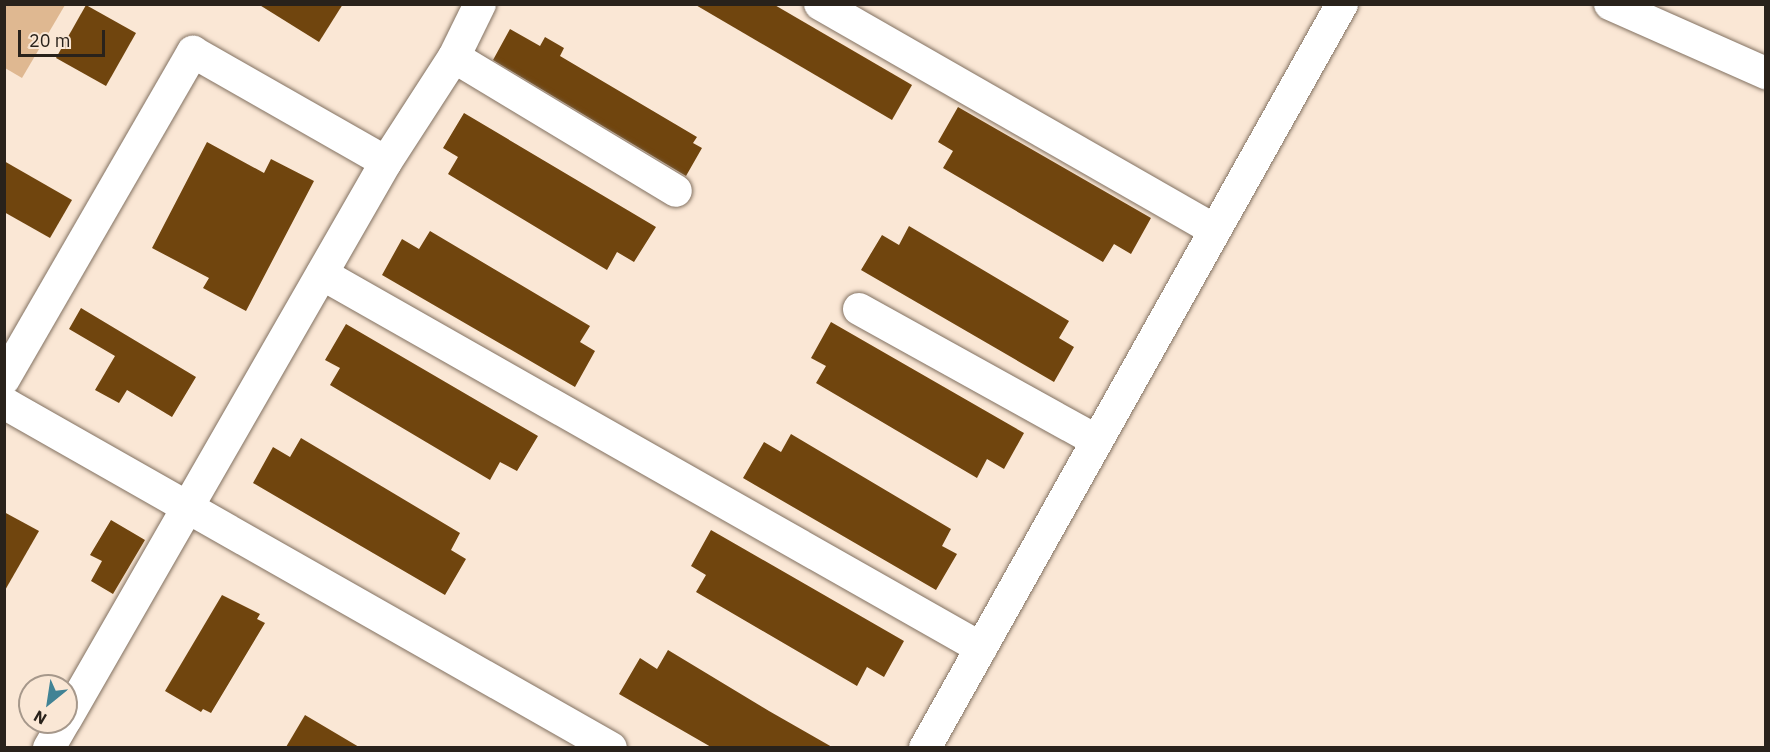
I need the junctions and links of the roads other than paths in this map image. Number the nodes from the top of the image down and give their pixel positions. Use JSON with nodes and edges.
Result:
{"nodes":[{"id":1,"x":480,"y":4,"type":"edge"},
{"id":2,"x":820,"y":4,"type":"edge"},
{"id":3,"x":1342,"y":4,"type":"edge"},
{"id":4,"x":1610,"y":4,"type":"edge"},
{"id":5,"x":454,"y":57,"type":"junction"},
{"id":6,"x":1766,"y":73,"type":"edge"},
{"id":7,"x":386,"y":162,"type":"junction"},
{"id":8,"x":676,"y":191,"type":"dead end"},
{"id":9,"x":1215,"y":230,"type":"junction"},
{"id":10,"x":322,"y":274,"type":"junction"},
{"id":11,"x":859,"y":309,"type":"dead end"},
{"id":12,"x":4,"y":380,"type":"edge"},
{"id":13,"x":4,"y":404,"type":"edge"},
{"id":14,"x":1097,"y":441,"type":"junction"},
{"id":15,"x":188,"y":507,"type":"junction"},
{"id":16,"x":981,"y":648,"type":"junction"},
{"id":17,"x":78,"y":697,"type":"edge"},
{"id":18,"x":57,"y":734,"type":"edge"},
{"id":19,"x":49,"y":747,"type":"edge"},
{"id":20,"x":611,"y":747,"type":"edge"},
{"id":21,"x":925,"y":747,"type":"edge"}],
"edges":[{"from":1,"to":5,"type":"street"},
{"from":2,"to":9,"type":"street"},
{"from":3,"to":9,"type":"street"},
{"from":4,"to":6,"type":"street"},
{"from":5,"to":7,"type":"street"},
{"from":5,"to":8,"type":"street"},
{"from":7,"to":10,"type":"street"},
{"from":7,"to":12,"type":"street"},
{"from":9,"to":14,"type":"street"},
{"from":10,"to":15,"type":"street"},
{"from":10,"to":16,"type":"street"},
{"from":11,"to":14,"type":"street"},
{"from":13,"to":15,"type":"street"},
{"from":14,"to":16,"type":"street"},
{"from":15,"to":17,"type":"street"},
{"from":15,"to":20,"type":"street"},
{"from":16,"to":21,"type":"street"},
{"from":18,"to":19,"type":"street"}]}
